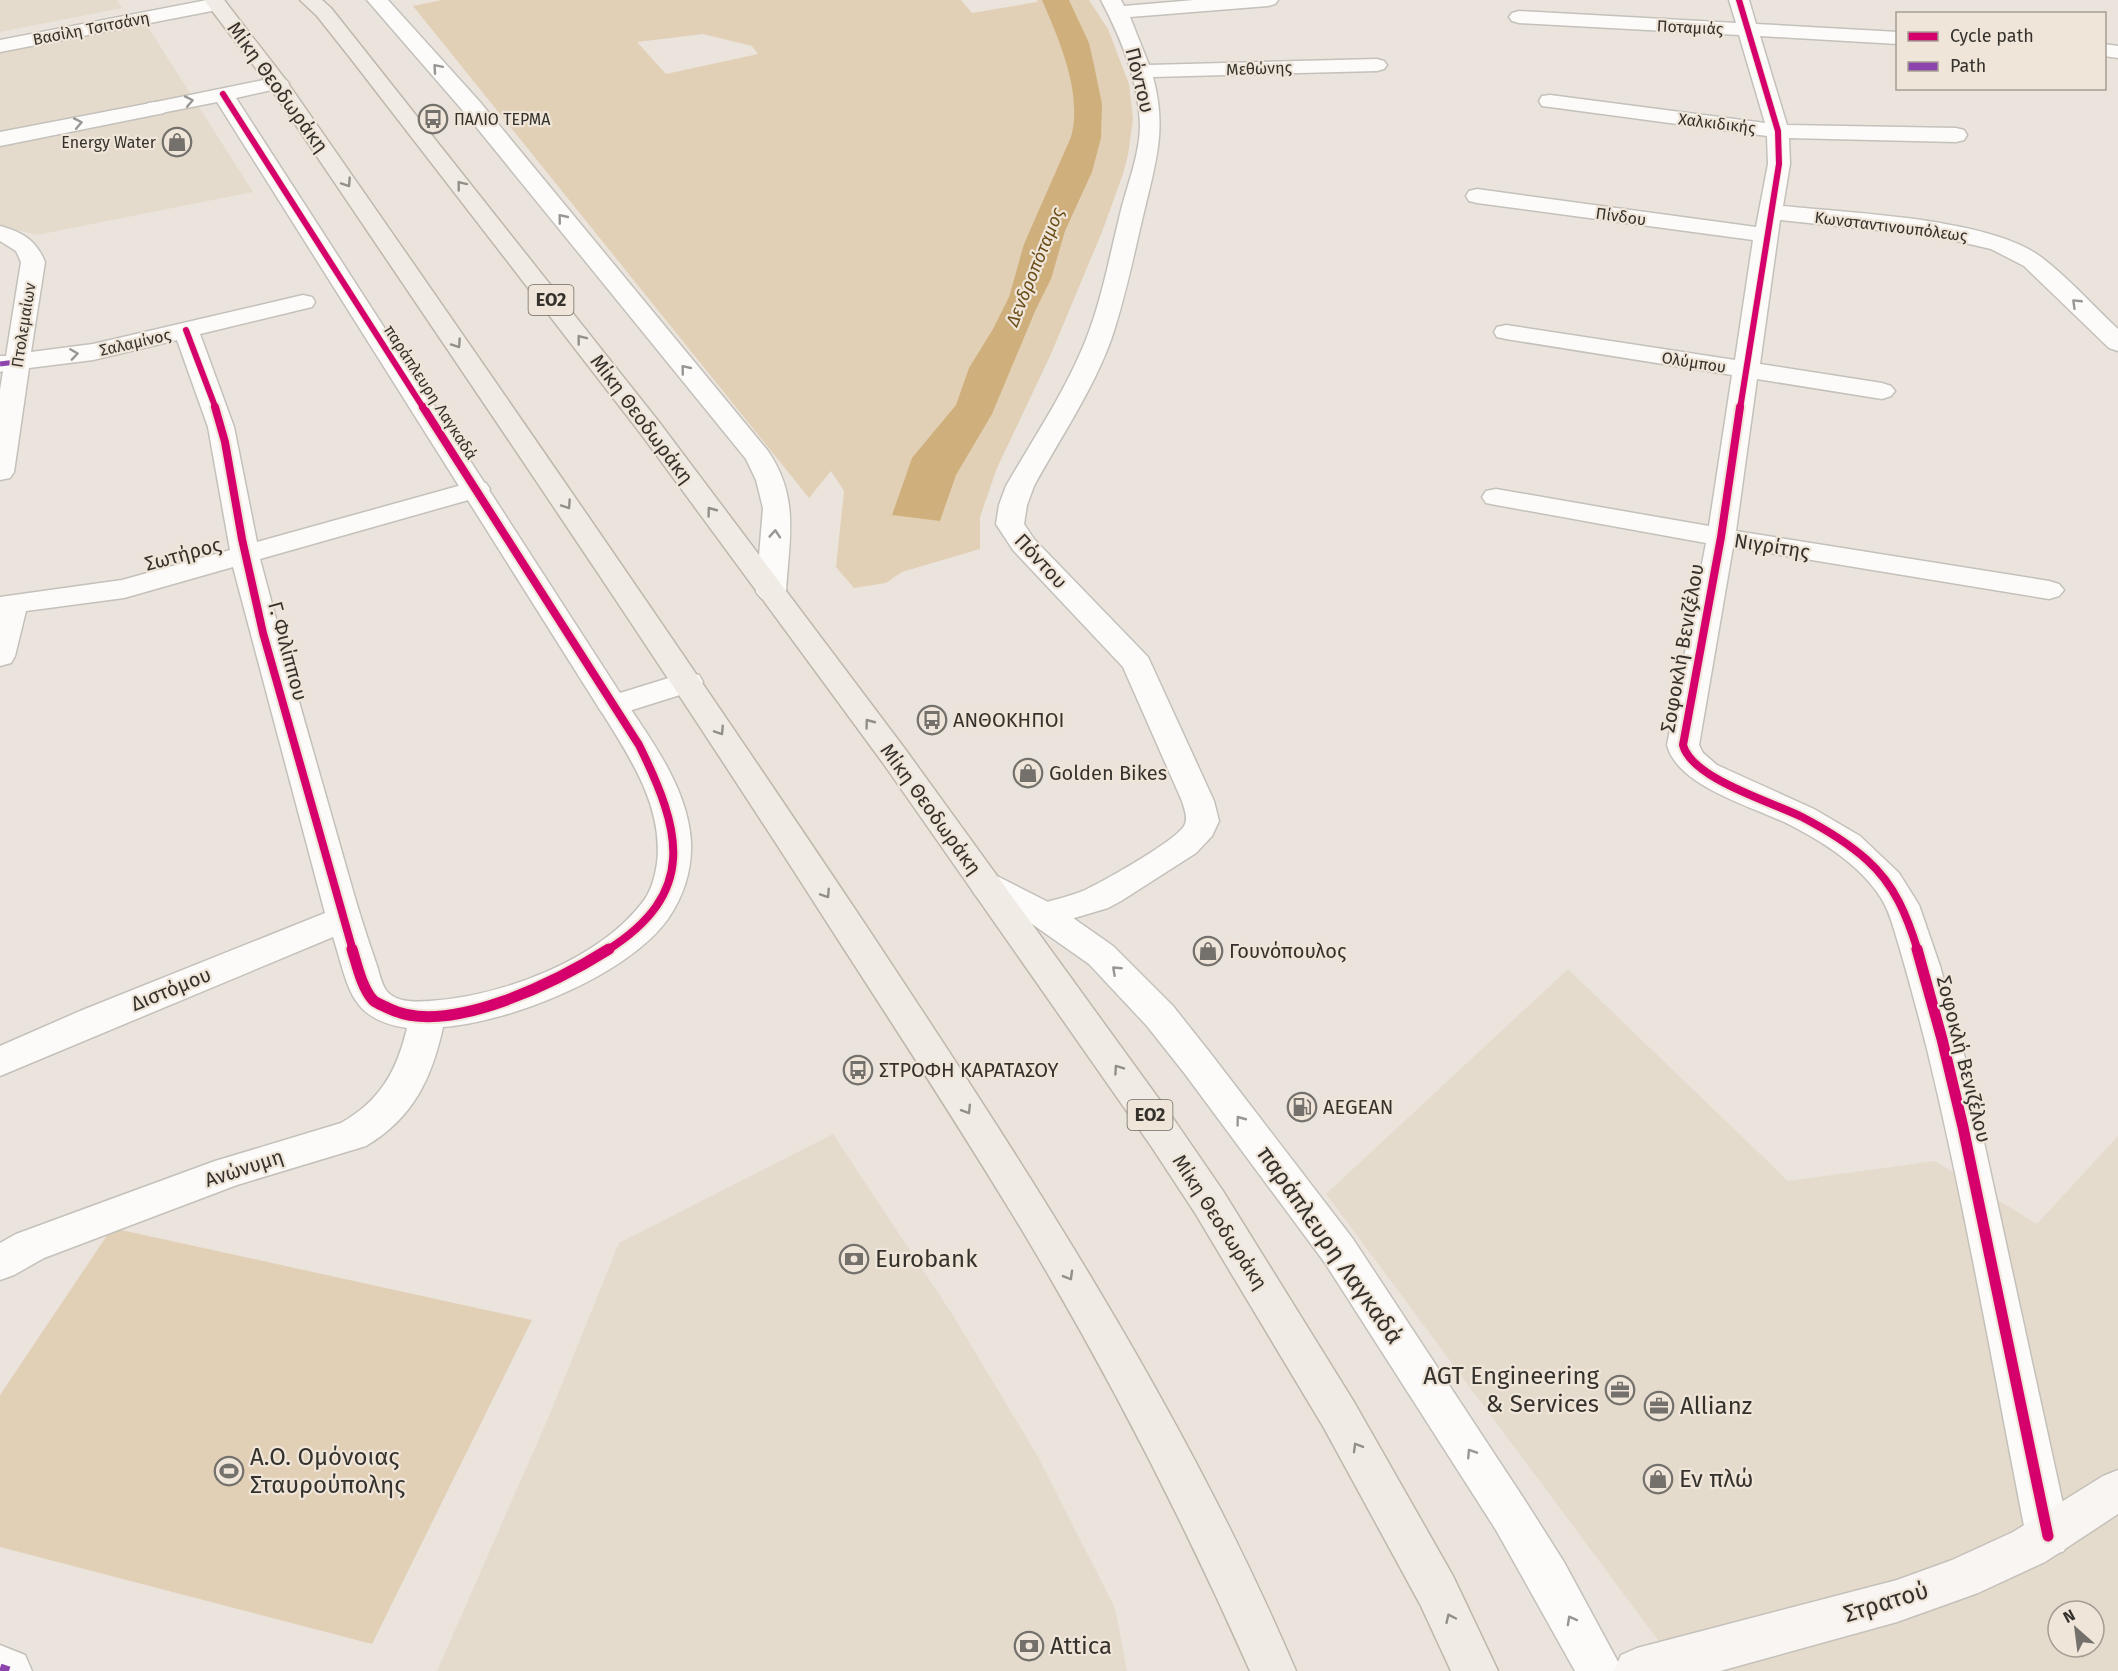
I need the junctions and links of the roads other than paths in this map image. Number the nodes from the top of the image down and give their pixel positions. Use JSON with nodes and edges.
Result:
{"nodes":[{"id":1,"x":377,"y":0,"type":"edge"},
{"id":2,"x":1268,"y":0,"type":"edge"},
{"id":3,"x":1739,"y":0,"type":"edge"},
{"id":4,"x":216,"y":2,"type":"edge"},
{"id":5,"x":318,"y":4,"type":"edge"},
{"id":6,"x":1114,"y":6,"type":"edge"},
{"id":7,"x":1519,"y":17,"type":"dead end"},
{"id":8,"x":1748,"y":30,"type":"junction"},
{"id":9,"x":1896,"y":38,"type":"edge"},
{"id":10,"x":0,"y":46,"type":"edge"},
{"id":11,"x":1377,"y":65,"type":"dead end"},
{"id":12,"x":1141,"y":71,"type":"junction"},
{"id":13,"x":278,"y":83,"type":"junction"},
{"id":14,"x":223,"y":94,"type":"junction"},
{"id":15,"x":1550,"y":102,"type":"dead end"},
{"id":16,"x":1778,"y":131,"type":"junction"},
{"id":17,"x":1956,"y":135,"type":"dead end"},
{"id":18,"x":0,"y":139,"type":"edge"},
{"id":19,"x":1477,"y":196,"type":"dead end"},
{"id":20,"x":1768,"y":224,"type":"junction"},
{"id":21,"x":8,"y":240,"type":"edge"},
{"id":22,"x":303,"y":303,"type":"dead end"},
{"id":23,"x":186,"y":330,"type":"junction"},
{"id":24,"x":1506,"y":332,"type":"dead end"},
{"id":25,"x":2118,"y":343,"type":"edge"},
{"id":26,"x":8,"y":363,"type":"edge"},
{"id":27,"x":1746,"y":370,"type":"junction"},
{"id":28,"x":1882,"y":391,"type":"dead end"},
{"id":29,"x":0,"y":472,"type":"edge"},
{"id":30,"x":476,"y":489,"type":"junction"},
{"id":31,"x":1496,"y":497,"type":"dead end"},
{"id":32,"x":1721,"y":537,"type":"junction"},
{"id":33,"x":245,"y":556,"type":"junction"},
{"id":34,"x":2049,"y":590,"type":"dead end"},
{"id":35,"x":771,"y":592,"type":"junction"},
{"id":36,"x":6,"y":605,"type":"edge"},
{"id":37,"x":0,"y":656,"type":"edge"},
{"id":38,"x":688,"y":682,"type":"junction"},
{"id":39,"x":614,"y":706,"type":"junction"},
{"id":40,"x":987,"y":886,"type":"junction"},
{"id":41,"x":1044,"y":915,"type":"junction"},
{"id":42,"x":344,"y":919,"type":"junction"},
{"id":43,"x":428,"y":1015,"type":"junction"},
{"id":44,"x":0,"y":1062,"type":"edge"},
{"id":45,"x":0,"y":1263,"type":"edge"},
{"id":46,"x":2118,"y":1490,"type":"edge"},
{"id":47,"x":2048,"y":1536,"type":"junction"},
{"id":48,"x":0,"y":1668,"type":"edge"},
{"id":49,"x":9,"y":1671,"type":"edge"},
{"id":50,"x":1273,"y":1671,"type":"edge"},
{"id":51,"x":1475,"y":1671,"type":"edge"},
{"id":52,"x":1599,"y":1671,"type":"edge"},
{"id":53,"x":1636,"y":1671,"type":"edge"}],
"edges":[{"from":35,"to":1,"type":"street","one_way":true},
{"from":2,"to":6,"type":"street"},
{"from":3,"to":8,"type":"street","name":"Σοφοκλή Βενιζέλου"},
{"from":4,"to":10,"type":"street","name":"Βασίλη Τσιτσάνη"},
{"from":4,"to":13,"type":"highway","name":"Μίκη Θεοδωράκη"},
{"from":35,"to":5,"type":"highway","name":"Μίκη Θεοδωράκη","number":"ΕΟ2","one_way":true},
{"from":6,"to":12,"type":"street","name":"Πόντου"},
{"from":7,"to":8,"type":"street","name":"Ποταμιάς"},
{"from":8,"to":9,"type":"street","name":"Ποταμιάς"},
{"from":8,"to":16,"type":"street","name":"Σοφοκλή Βενιζέλου"},
{"from":11,"to":12,"type":"street","name":"Μεθώνης"},
{"from":12,"to":41,"type":"street","name":"Πόντου"},
{"from":13,"to":14,"type":"street"},
{"from":13,"to":38,"type":"highway","name":"Μίκη Θεοδωράκη","one_way":true},
{"from":18,"to":14,"type":"street","one_way":true},
{"from":14,"to":30,"type":"street","name":"παράπλευρη Λαγκαδά"},
{"from":15,"to":16,"type":"street","name":"Χαλκιδικής"},
{"from":16,"to":17,"type":"street","name":"Χαλκιδικής"},
{"from":16,"to":20,"type":"street","name":"Σοφοκλή Βενιζέλου"},
{"from":19,"to":20,"type":"street","name":"Πίνδου"},
{"from":25,"to":20,"type":"street","name":"Κωνσταντινουπόλεως","one_way":true},
{"from":20,"to":27,"type":"street","name":"Σοφοκλή Βενιζέλου"},
{"from":21,"to":26,"type":"street","name":"Πτολεμαίων"},
{"from":22,"to":23,"type":"street","name":"Σαλαμίνος"},
{"from":26,"to":23,"type":"street","name":"Σαλαμίνος","one_way":true},
{"from":23,"to":33,"type":"street","name":"Γ. Φιλίππου"},
{"from":24,"to":27,"type":"street","name":"Ολύμπου"},
{"from":26,"to":29,"type":"street","name":"Πτολεμαίων"},
{"from":27,"to":28,"type":"street","name":"Ολύμπου"},
{"from":27,"to":32,"type":"street","name":"Σοφοκλή Βενιζέλου"},
{"from":30,"to":33,"type":"street","name":"Σωτήρος"},
{"from":30,"to":39,"type":"street","name":"παράπλευρη Λαγκαδά"},
{"from":31,"to":32,"type":"street","name":"Νιγρίτης"},
{"from":32,"to":34,"type":"street","name":"Νιγρίτης"},
{"from":32,"to":47,"type":"street","name":"Σοφοκλή Βενιζέλου"},
{"from":33,"to":36,"type":"street","name":"Σωτήρος"},
{"from":33,"to":42,"type":"street","name":"Γ. Φιλίππου"},
{"from":40,"to":35,"type":"highway","name":"Μίκη Θεοδωράκη","number":"ΕΟ2","one_way":true},
{"from":36,"to":37,"type":"street"},
{"from":38,"to":39,"type":"street"},
{"from":38,"to":50,"type":"highway","name":"Μίκη Θεοδωράκη","one_way":true},
{"from":39,"to":43,"type":"street","name":"παράπλευρη Λαγκαδά"},
{"from":40,"to":41,"type":"street","name":"παράπλευρη Λαγκαδά"},
{"from":51,"to":40,"type":"highway","name":"Μίκη Θεοδωράκη","number":"ΕΟ2","one_way":true},
{"from":52,"to":41,"type":"street","name":"παράπλευρη Λαγκαδά","one_way":true},
{"from":42,"to":43,"type":"street","name":"Γ. Φιλίππου"},
{"from":42,"to":44,"type":"street","name":"Διστόμου"},
{"from":43,"to":45,"type":"street","name":"Ανώνυμη"},
{"from":46,"to":47,"type":"main road","name":"Στρατού"},
{"from":47,"to":53,"type":"main road","name":"Στρατού"},
{"from":48,"to":49,"type":"street"}]}
